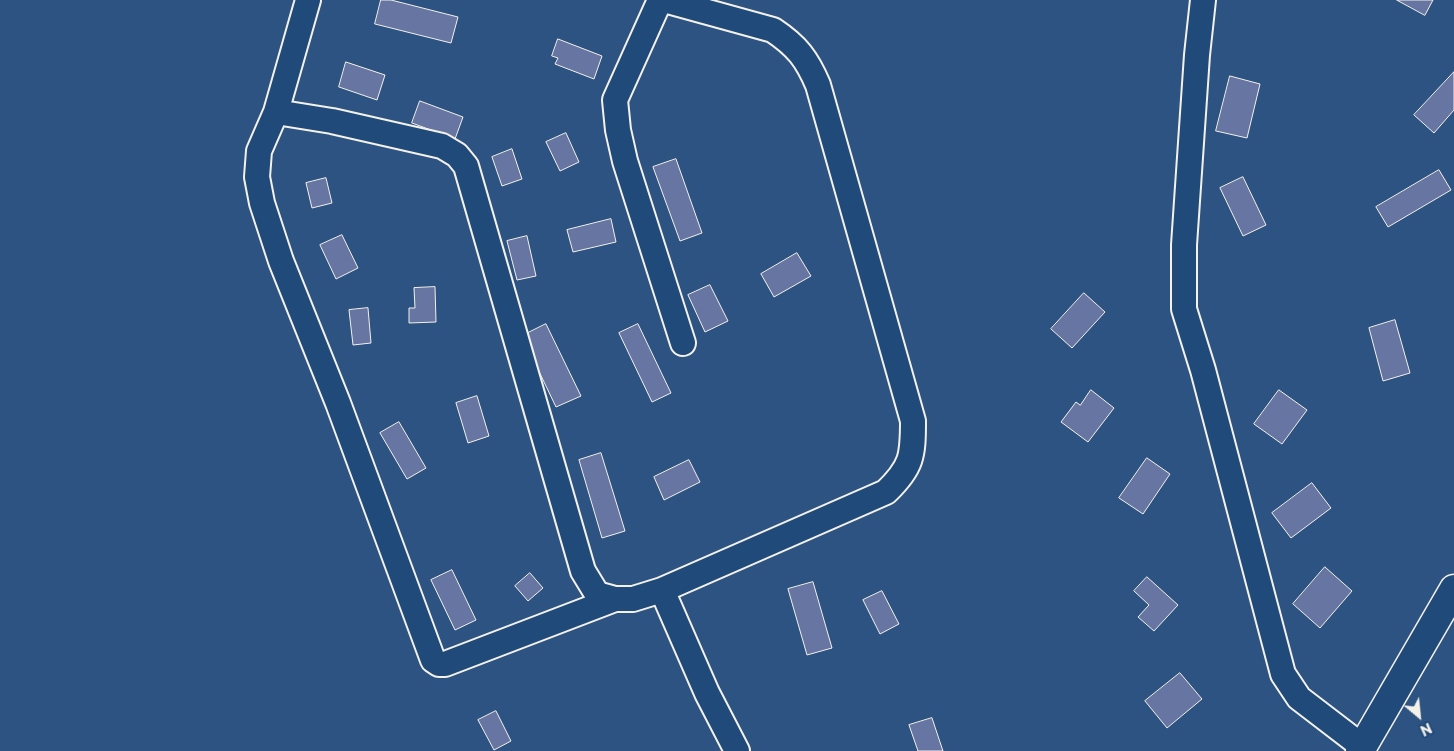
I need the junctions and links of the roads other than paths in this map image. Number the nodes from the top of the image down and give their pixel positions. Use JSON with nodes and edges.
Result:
{"nodes":[{"id":1,"x":308,"y":0,"type":"edge"},
{"id":2,"x":660,"y":0,"type":"edge"},
{"id":3,"x":664,"y":0,"type":"edge"},
{"id":4,"x":1203,"y":0,"type":"edge"},
{"id":5,"x":276,"y":112,"type":"junction"},
{"id":6,"x":683,"y":343,"type":"dead end"},
{"id":7,"x":1454,"y":589,"type":"edge"},
{"id":8,"x":662,"y":590,"type":"junction"},
{"id":9,"x":614,"y":599,"type":"junction"},
{"id":10,"x":1361,"y":749,"type":"edge"},
{"id":11,"x":738,"y":751,"type":"edge"}],
"edges":[{"from":1,"to":5,"type":"street"},
{"from":2,"to":6,"type":"street"},
{"from":3,"to":8,"type":"street"},
{"from":4,"to":10,"type":"street"},
{"from":5,"to":9,"type":"street"},
{"from":5,"to":9,"type":"street"},
{"from":7,"to":10,"type":"street"},
{"from":8,"to":9,"type":"street"},
{"from":8,"to":11,"type":"street"}]}
